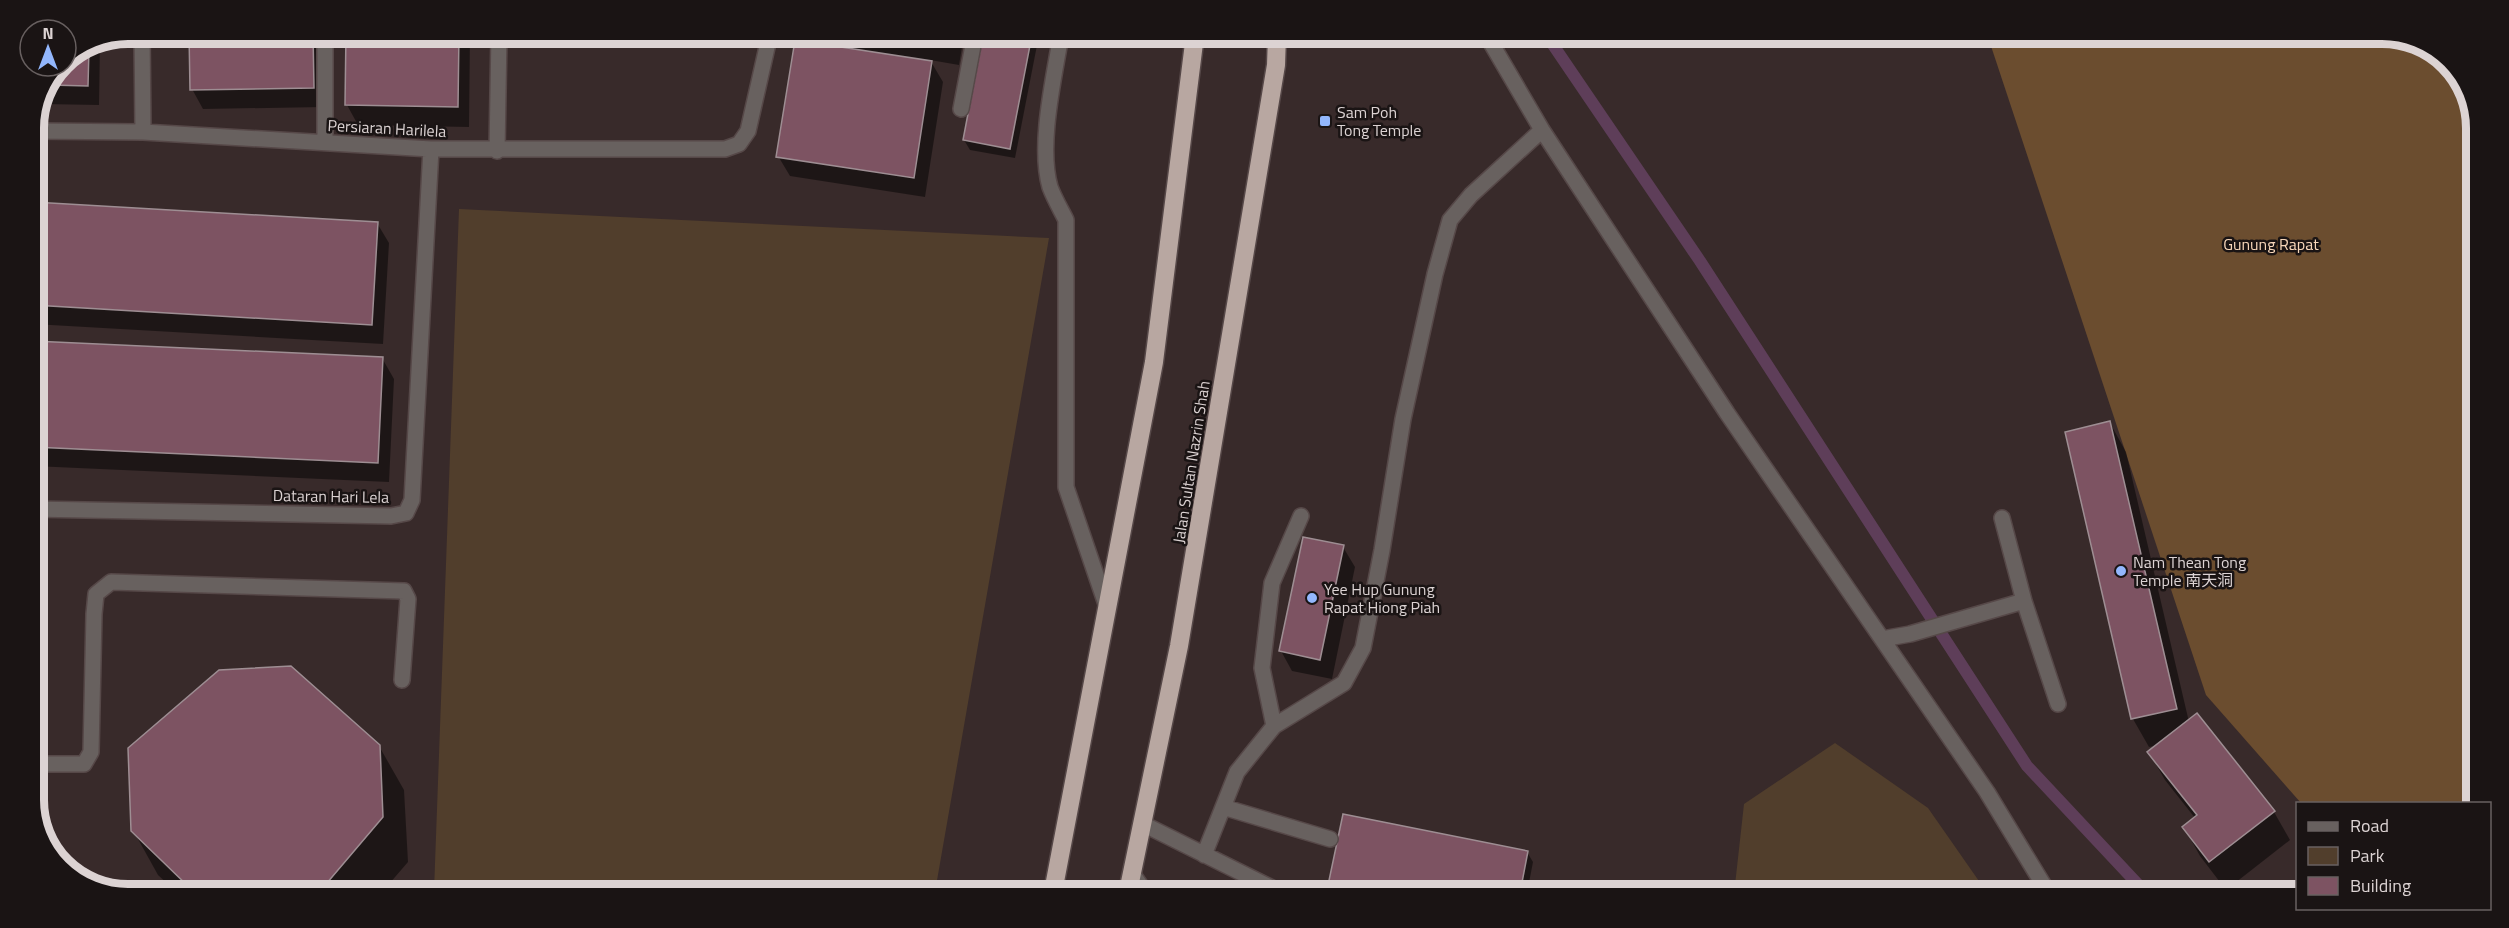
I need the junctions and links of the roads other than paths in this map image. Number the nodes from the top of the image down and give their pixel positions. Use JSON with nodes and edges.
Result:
{"nodes":[{"id":1,"x":142,"y":44,"type":"edge"},
{"id":2,"x":325,"y":44,"type":"edge"},
{"id":3,"x":499,"y":44,"type":"edge"},
{"id":4,"x":768,"y":44,"type":"edge"},
{"id":5,"x":973,"y":44,"type":"edge"},
{"id":6,"x":1060,"y":44,"type":"edge"},
{"id":7,"x":1194,"y":44,"type":"edge"},
{"id":8,"x":1277,"y":44,"type":"edge"},
{"id":9,"x":1492,"y":44,"type":"edge"},
{"id":10,"x":961,"y":109,"type":"dead end"},
{"id":11,"x":1542,"y":130,"type":"junction"},
{"id":12,"x":44,"y":131,"type":"edge"},
{"id":13,"x":143,"y":132,"type":"junction"},
{"id":14,"x":325,"y":142,"type":"junction"},
{"id":15,"x":431,"y":149,"type":"junction"},
{"id":16,"x":496,"y":151,"type":"junction"},
{"id":17,"x":44,"y":509,"type":"edge"},
{"id":18,"x":1301,"y":516,"type":"dead end"},
{"id":19,"x":2002,"y":518,"type":"dead end"},
{"id":20,"x":2024,"y":601,"type":"junction"},
{"id":21,"x":1107,"y":608,"type":"junction"},
{"id":22,"x":1882,"y":639,"type":"junction"},
{"id":23,"x":402,"y":680,"type":"dead end"},
{"id":24,"x":2058,"y":704,"type":"dead end"},
{"id":25,"x":1274,"y":726,"type":"junction"},
{"id":26,"x":44,"y":764,"type":"edge"},
{"id":27,"x":1223,"y":807,"type":"junction"},
{"id":28,"x":1143,"y":824,"type":"junction"},
{"id":29,"x":1330,"y":839,"type":"dead end"},
{"id":30,"x":1204,"y":855,"type":"junction"},
{"id":31,"x":1132,"y":873,"type":"junction"},
{"id":32,"x":1055,"y":884,"type":"edge"},
{"id":33,"x":1130,"y":884,"type":"edge"},
{"id":34,"x":1140,"y":884,"type":"edge"},
{"id":35,"x":1265,"y":884,"type":"edge"},
{"id":36,"x":2043,"y":884,"type":"edge"}],
"edges":[{"from":1,"to":13,"type":"street"},
{"from":2,"to":14,"type":"street"},
{"from":3,"to":16,"type":"street"},
{"from":4,"to":16,"type":"street","name":"Persiaran Harilela"},
{"from":5,"to":10,"type":"street"},
{"from":6,"to":21,"type":"street"},
{"from":7,"to":21,"type":"highway"},
{"from":8,"to":28,"type":"highway","name":"Jalan Sultan Nazrin Shah"},
{"from":9,"to":11,"type":"street"},
{"from":11,"to":22,"type":"street"},
{"from":11,"to":25,"type":"street"},
{"from":12,"to":13,"type":"street","name":"Persiaran Harilela"},
{"from":13,"to":14,"type":"street","name":"Persiaran Harilela"},
{"from":14,"to":15,"type":"street","name":"Persiaran Harilela"},
{"from":15,"to":16,"type":"street","name":"Persiaran Harilela"},
{"from":15,"to":17,"type":"street","name":"Dataran Hari Lela"},
{"from":18,"to":25,"type":"street"},
{"from":19,"to":20,"type":"street"},
{"from":20,"to":22,"type":"street"},
{"from":20,"to":24,"type":"street"},
{"from":21,"to":32,"type":"highway"},
{"from":22,"to":36,"type":"street"},
{"from":23,"to":26,"type":"street"},
{"from":25,"to":27,"type":"street"},
{"from":27,"to":29,"type":"street"},
{"from":27,"to":30,"type":"street"},
{"from":28,"to":30,"type":"street"},
{"from":28,"to":31,"type":"highway","name":"Jalan Sultan Nazrin Shah"},
{"from":30,"to":35,"type":"street"},
{"from":31,"to":33,"type":"highway","name":"Jalan Sultan Nazrin Shah"},
{"from":31,"to":34,"type":"street"}]}
